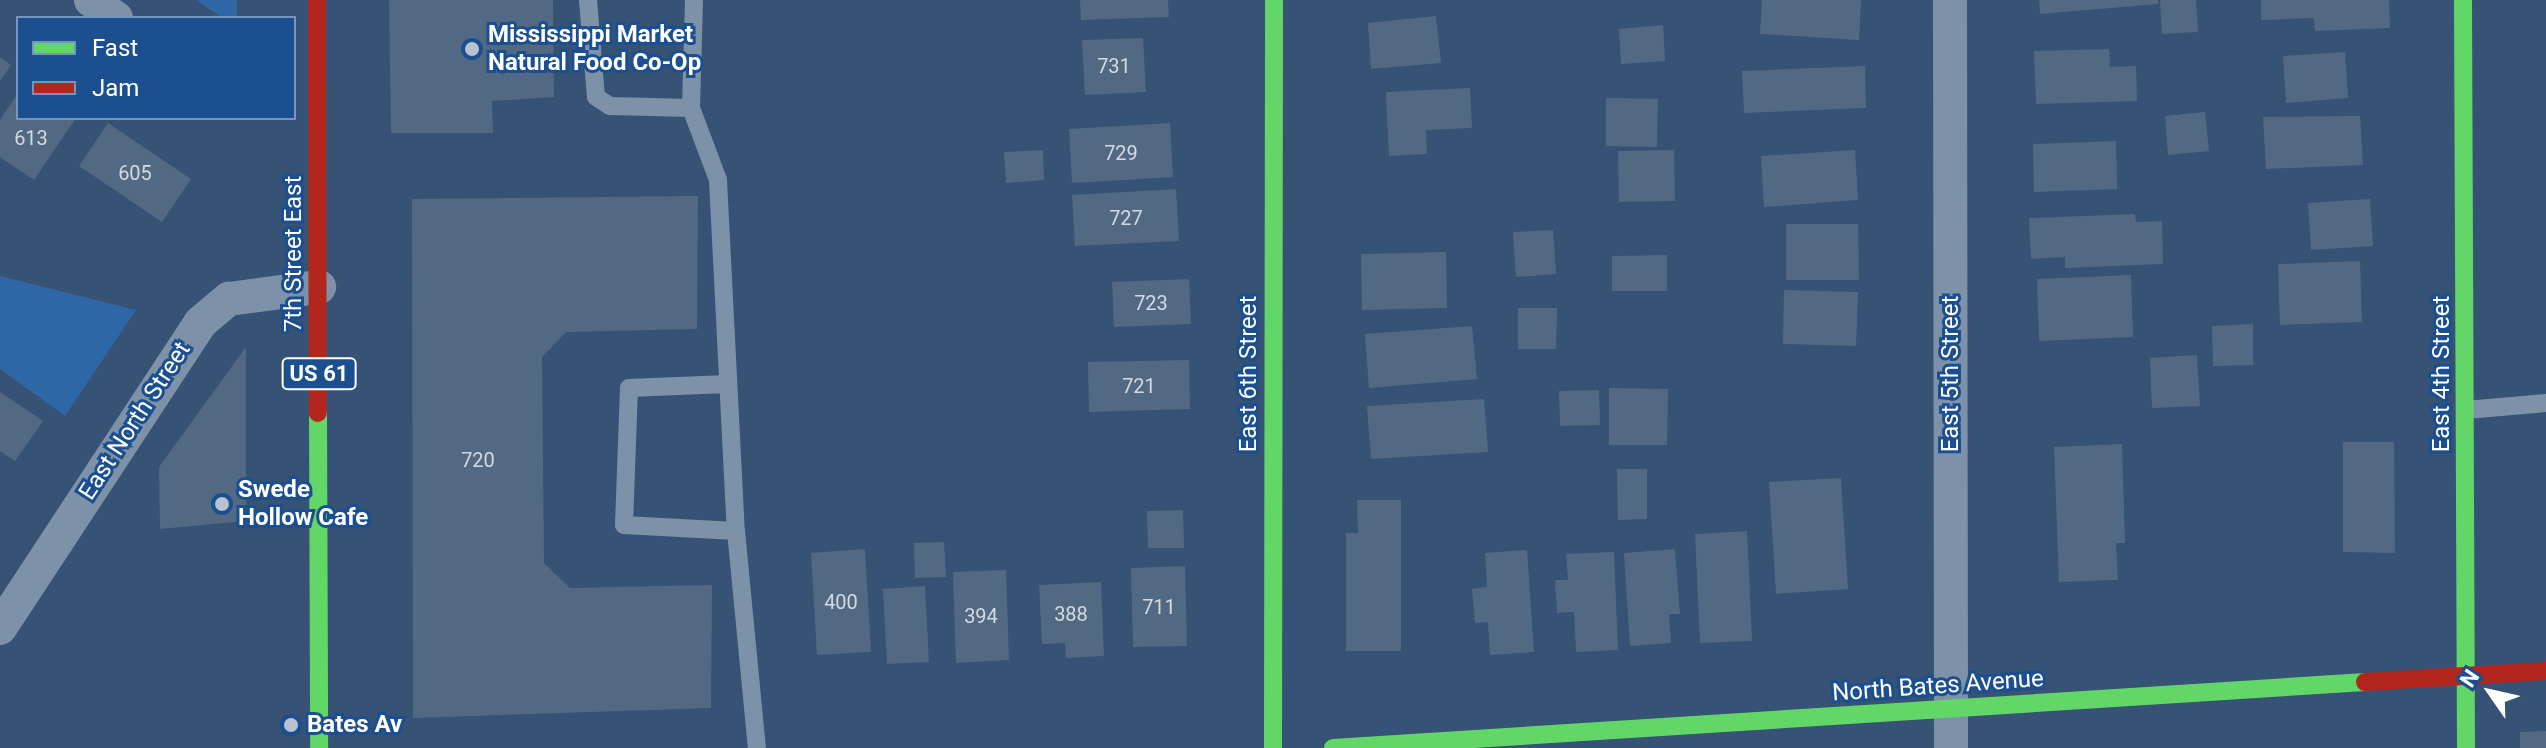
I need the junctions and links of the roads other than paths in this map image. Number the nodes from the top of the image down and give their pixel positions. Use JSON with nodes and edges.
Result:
{"nodes":[{"id":1,"x":91,"y":0,"type":"edge"},
{"id":2,"x":317,"y":0,"type":"edge"},
{"id":3,"x":588,"y":0,"type":"edge"},
{"id":4,"x":694,"y":0,"type":"edge"},
{"id":5,"x":1274,"y":0,"type":"edge"},
{"id":6,"x":1950,"y":0,"type":"edge"},
{"id":7,"x":2463,"y":0,"type":"edge"},
{"id":8,"x":113,"y":16,"type":"edge"},
{"id":9,"x":306,"y":86,"type":"edge"},
{"id":10,"x":691,"y":108,"type":"junction"},
{"id":11,"x":319,"y":287,"type":"junction"},
{"id":12,"x":727,"y":384,"type":"junction"},
{"id":13,"x":2546,"y":403,"type":"edge"},
{"id":14,"x":2466,"y":410,"type":"junction"},
{"id":15,"x":736,"y":531,"type":"junction"},
{"id":16,"x":0,"y":628,"type":"edge"},
{"id":17,"x":2546,"y":671,"type":"edge"},
{"id":18,"x":2467,"y":676,"type":"junction"},
{"id":19,"x":1951,"y":709,"type":"junction"},
{"id":20,"x":319,"y":748,"type":"edge"},
{"id":21,"x":757,"y":748,"type":"edge"},
{"id":22,"x":1273,"y":748,"type":"edge"},
{"id":23,"x":1333,"y":748,"type":"edge"},
{"id":24,"x":1951,"y":748,"type":"edge"},
{"id":25,"x":2466,"y":748,"type":"edge"}],
"edges":[{"from":1,"to":8,"type":"street"},
{"from":2,"to":9,"type":"street","name":"7th Street East","number":"US 61"},
{"from":3,"to":10,"type":"lane"},
{"from":4,"to":10,"type":"lane"},
{"from":5,"to":22,"type":"street","name":"East 6th Street"},
{"from":6,"to":19,"type":"street","name":"East 5th Street"},
{"from":7,"to":14,"type":"street","name":"East 4th Street"},
{"from":9,"to":11,"type":"street","name":"7th Street East","number":"US 61"},
{"from":10,"to":12,"type":"lane"},
{"from":11,"to":16,"type":"street","name":"East North Street"},
{"from":11,"to":20,"type":"street","name":"7th Street East","number":"US 61"},
{"from":12,"to":15,"type":"lane"},
{"from":12,"to":15,"type":"lane"},
{"from":13,"to":14,"type":"lane"},
{"from":14,"to":18,"type":"street","name":"East 4th Street"},
{"from":15,"to":21,"type":"lane"},
{"from":17,"to":18,"type":"street","name":"North Bates Avenue"},
{"from":18,"to":19,"type":"street","name":"North Bates Avenue"},
{"from":18,"to":25,"type":"street","name":"East 4th Street"},
{"from":19,"to":23,"type":"street","name":"North Bates Avenue"},
{"from":19,"to":24,"type":"street","name":"East 5th Street"}]}
